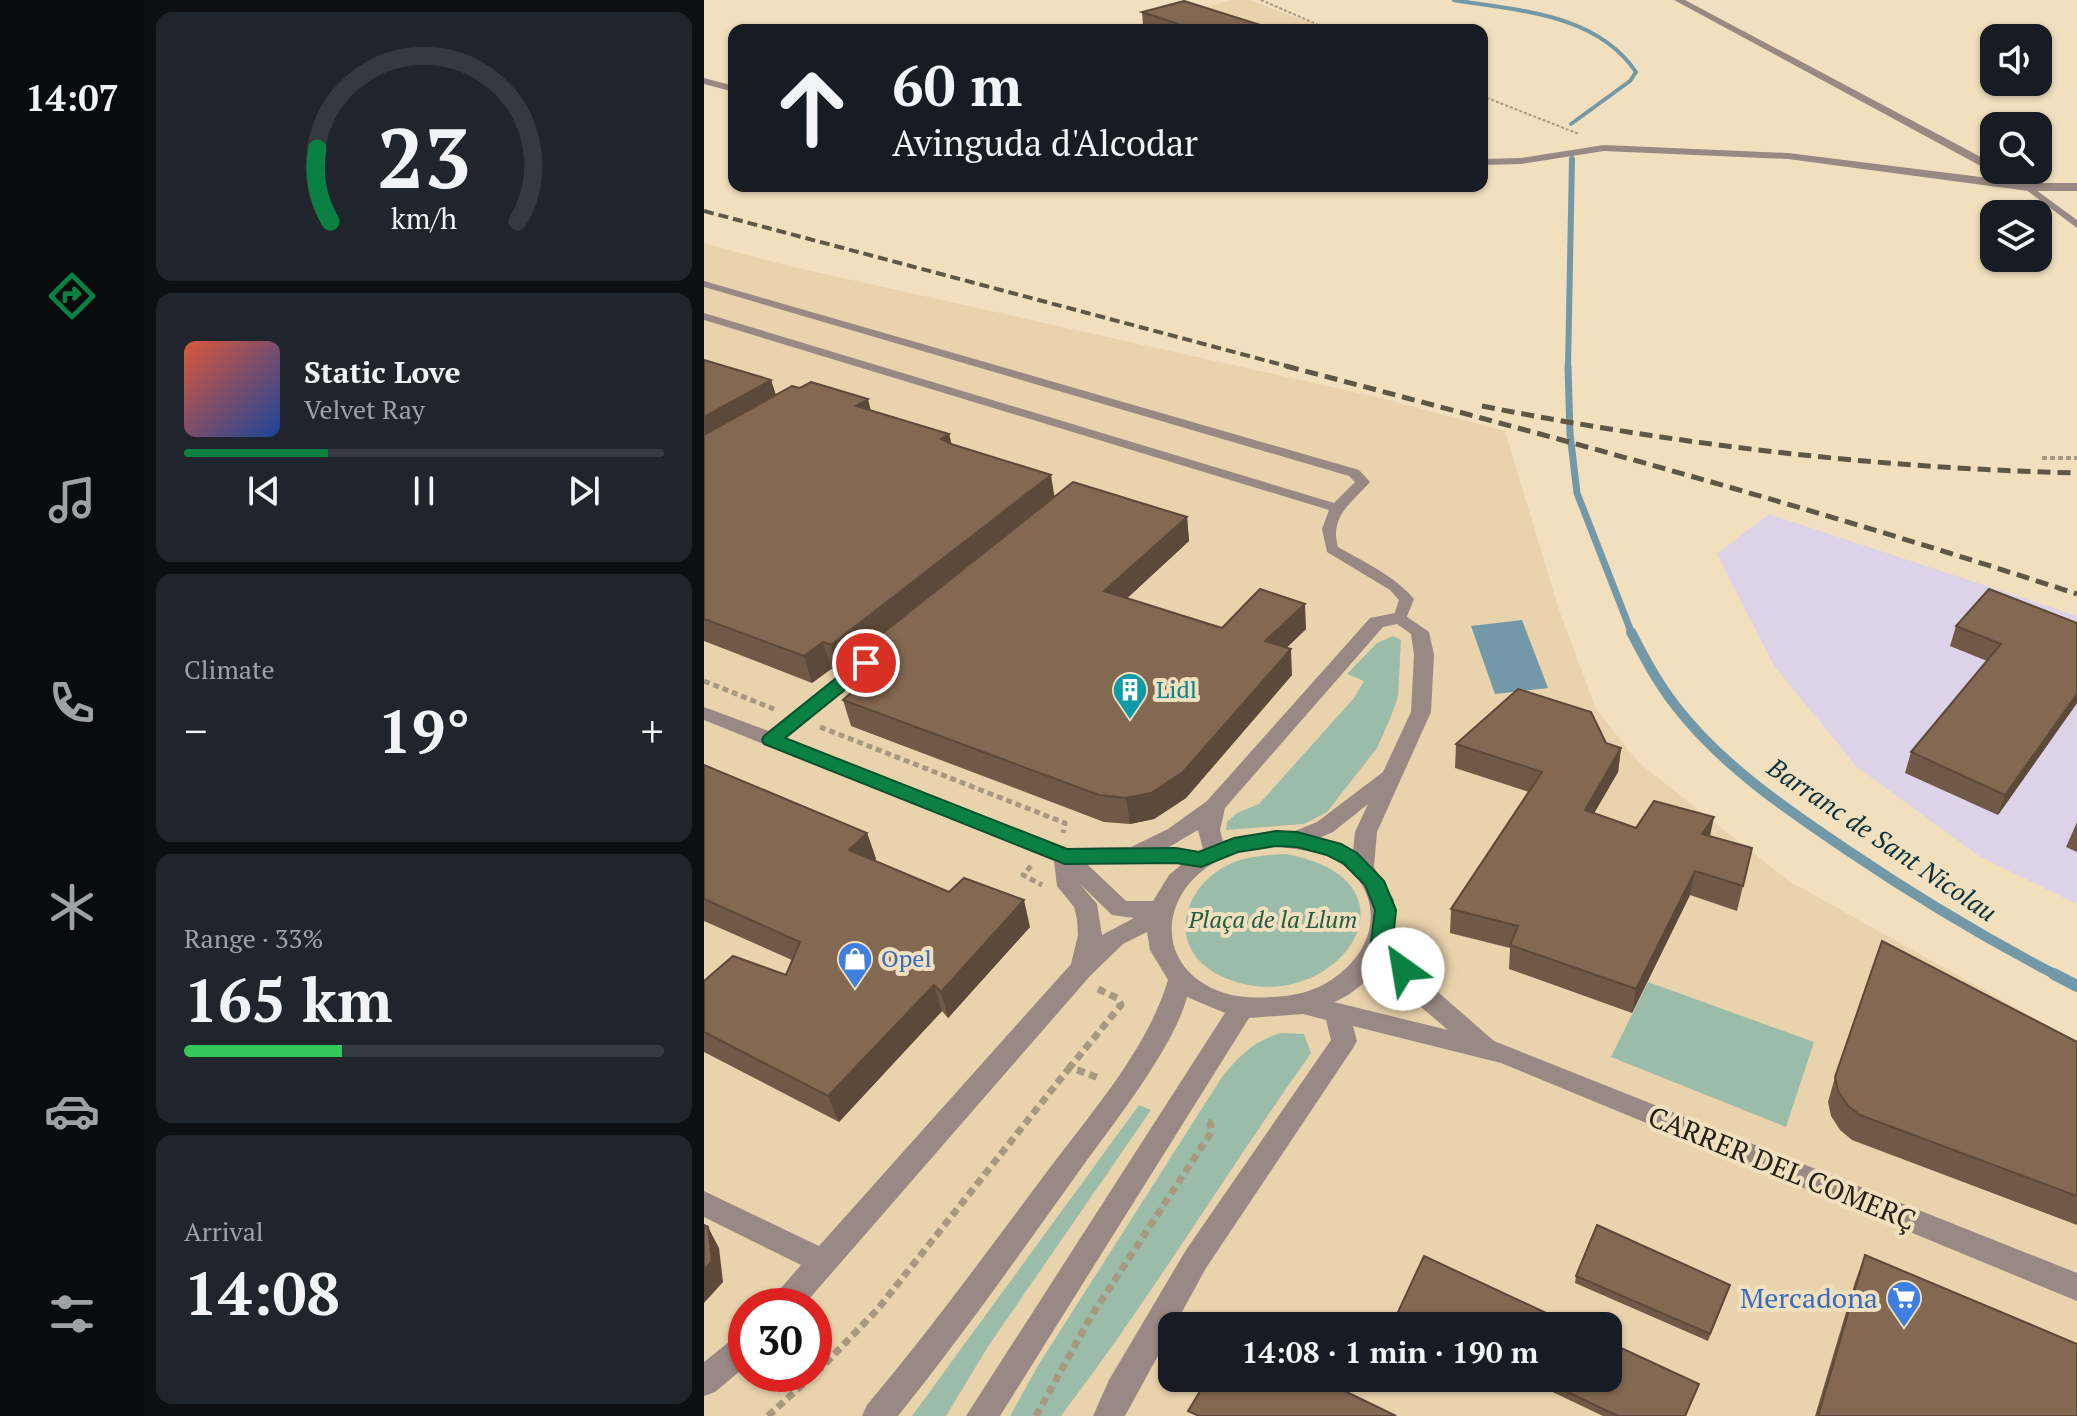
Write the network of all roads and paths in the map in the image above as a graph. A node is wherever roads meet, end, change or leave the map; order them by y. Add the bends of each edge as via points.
1 (1261, 0) edge
2 (1678, 0) edge
3 (1316, 24) edge
4 (704, 81) edge
5 (728, 87) edge
6 (1488, 99) edge
7 (1604, 148) junction
8 (1488, 162) edge
9 (1980, 162) edge
10 (2022, 184) edge
11 (2028, 187) junction
12 (2077, 187) edge
13 (2077, 225) edge
14 (704, 284) edge
15 (704, 316) edge
16 (2042, 458) dead end
17 (2077, 458) edge
18 (1336, 508) junction
19 (1400, 618) junction
20 (893, 642) edge
21 (704, 713) edge
22 (771, 740) junction
23 (1390, 775) junction
24 (1215, 806) junction
25 (1297, 839) junction
26 (1134, 854) junction
27 (1065, 856) junction
28 (1208, 856) junction
29 (1363, 869) junction
30 (1159, 915) junction
31 (1382, 942) junction
32 (1081, 969) junction
33 (1180, 979) junction
34 (1303, 1004) junction
35 (1242, 1008) junction
36 (1337, 1014) junction
37 (1487, 1048) junction
38 (1070, 1067) dead end
39 (704, 1203) edge
40 (825, 1263) junction
41 (2077, 1287) edge
42 (801, 1288) edge
43 (728, 1362) edge
44 (704, 1381) edge
45 (768, 1416) edge
46 (878, 1416) edge
47 (982, 1416) edge
48 (1109, 1416) edge

1 - 3 path
2 - 9 street
4 - 5 street
6 - 7 path via 1554,122
7 - 8 street
7 - 11 street via 1788,156
10 - 11 street
11 - 12 street
11 - 13 lane
14 - 18 lane via 1354,473 1363,482
15 - 18 lane
16 - 17 path
18 - 19 lane via 1328,530 1332,549 1407,599
19 - 23 street via 1420,632 1424,686 1421,712
19 - 24 street via 1377,622
20 - 22 street
21 - 22 street
22 - 27 street
23 - 25 street via 1325,827
23 - 29 street via 1366,832
24 - 26 street via 1176,835
24 - 28 street
25 - 28 street via 1255,840
25 - 29 street via 1334,849
26 - 27 street
26 - 28 street
27 - 30 street via 1120,909
27 - 32 street via 1068,886 1085,904 1089,919
28 - 30 street via 1175,882
29 - 31 street via 1385,910
30 - 32 street via 1118,933
30 - 33 street via 1161,951
31 - 34 street via 1344,986
31 - 37 street, CARRER DEL COMERÇ via 1430,1000
32 - 40 street
33 - 35 street via 1207,998
33 - 46 street via 1170,1015 1107,1112
34 - 35 street
34 - 36 street, CARRER DEL COMERÇ
35 - 47 street
36 - 37 street, CARRER DEL COMERÇ
36 - 48 street via 1344,1041 1196,1259
37 - 41 street, CARRER DEL COMERÇ
38 - 45 path via 877,1310
39 - 40 street
40 - 42 street
43 - 44 street

